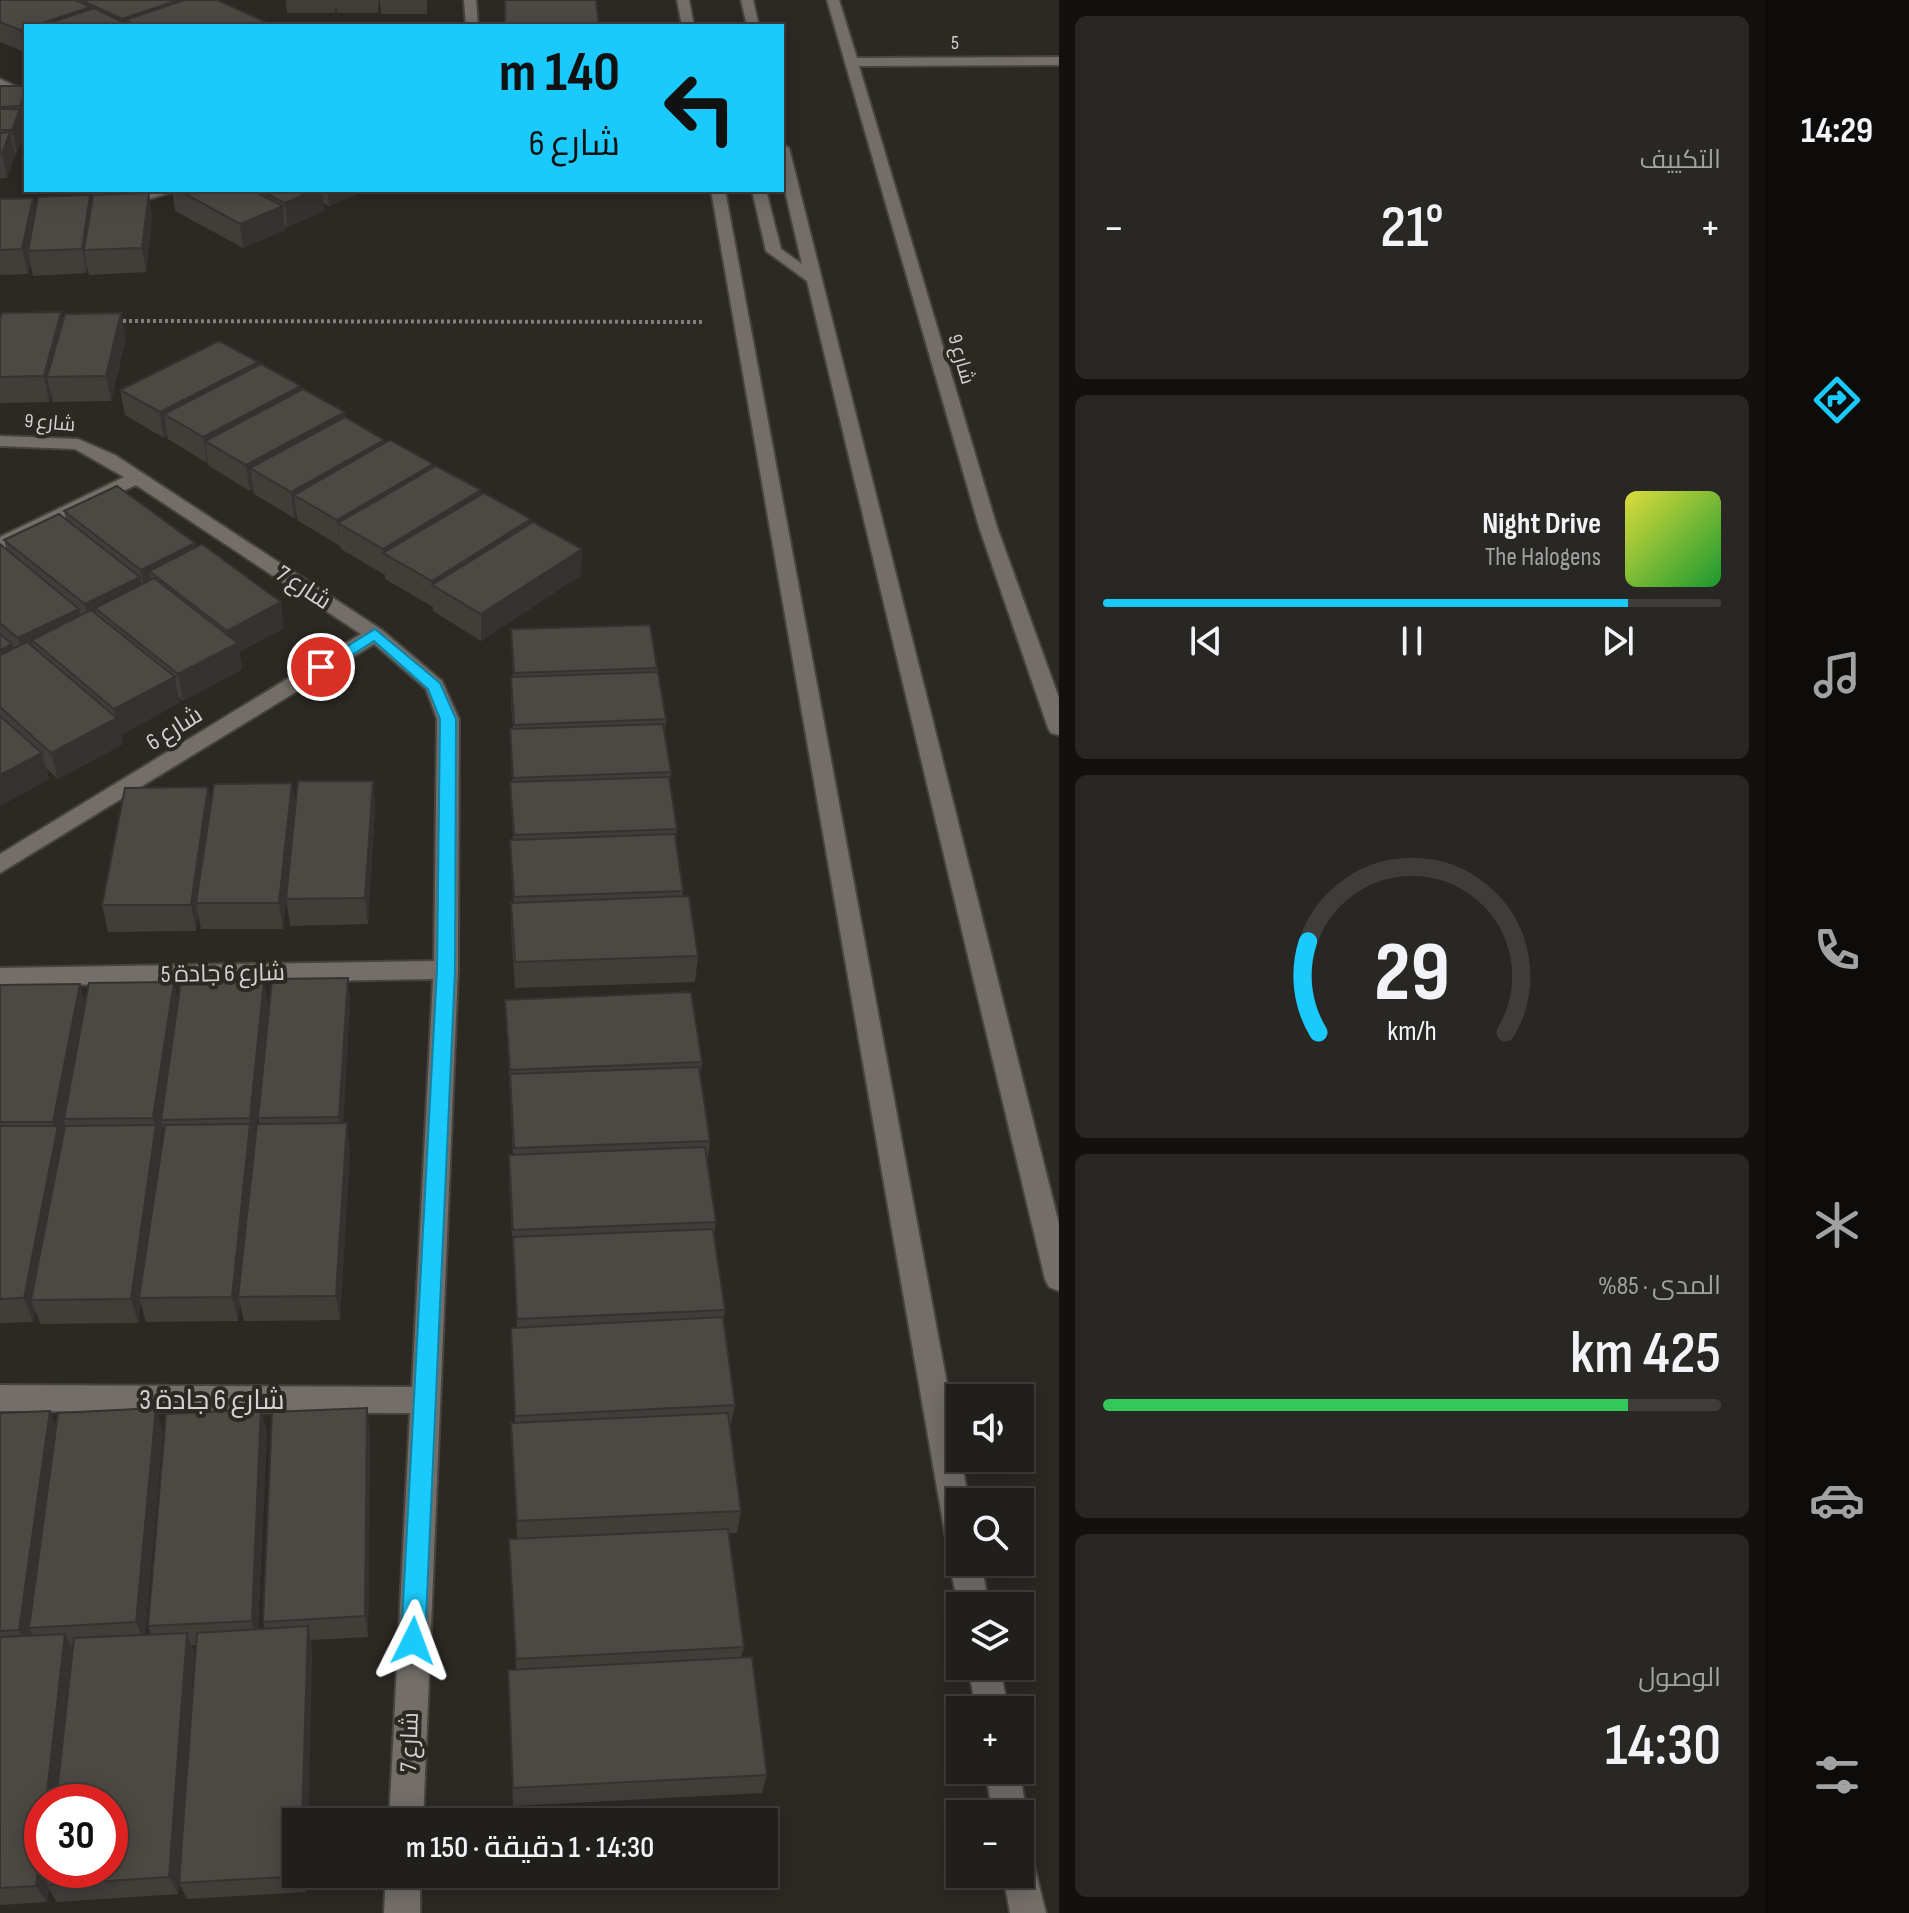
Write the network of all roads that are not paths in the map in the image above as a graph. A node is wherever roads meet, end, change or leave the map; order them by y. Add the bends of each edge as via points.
1 (470, 0) edge
2 (683, 0) edge
3 (747, 0) edge
4 (833, 0) edge
5 (472, 24) edge
6 (688, 24) edge
7 (753, 24) edge
8 (1059, 61) edge
9 (851, 62) junction
10 (0, 83) edge
11 (24, 95) edge
12 (784, 156) edge
13 (163, 192) edge
14 (718, 192) edge
15 (759, 192) edge
16 (104, 206) edge
17 (814, 279) junction
18 (0, 441) edge
19 (136, 478) junction
20 (0, 544) edge
21 (375, 634) junction
22 (1059, 728) edge
23 (0, 865) edge
24 (446, 970) junction
25 (0, 977) edge
26 (1059, 1279) edge
27 (0, 1398) edge
28 (423, 1400) junction
29 (952, 1488) edge
30 (407, 1808) edge
31 (403, 1888) edge
32 (1023, 1888) edge
33 (402, 1913) edge
34 (1028, 1913) edge

1 - 5 street
2 - 6 street
3 - 7 street
4 - 9 street, شارع 9
8 - 9 street, 5
9 - 22 street, شارع 9 via 988,527
10 - 11 street
12 - 17 street
13 - 16 street
14 - 29 street
15 - 17 street via 774,251
17 - 26 street
18 - 19 street, شارع 9 via 78,444
19 - 20 street
19 - 21 street, شارع 7
21 - 23 street, شارع 6
21 - 24 street, شارع 7 via 435,686 448,719
24 - 25 street, شارع 6 جادة 5
24 - 28 street, شارع 7
27 - 28 street, شارع 6 جادة 3
28 - 30 street, شارع 7
31 - 33 street
32 - 34 street

